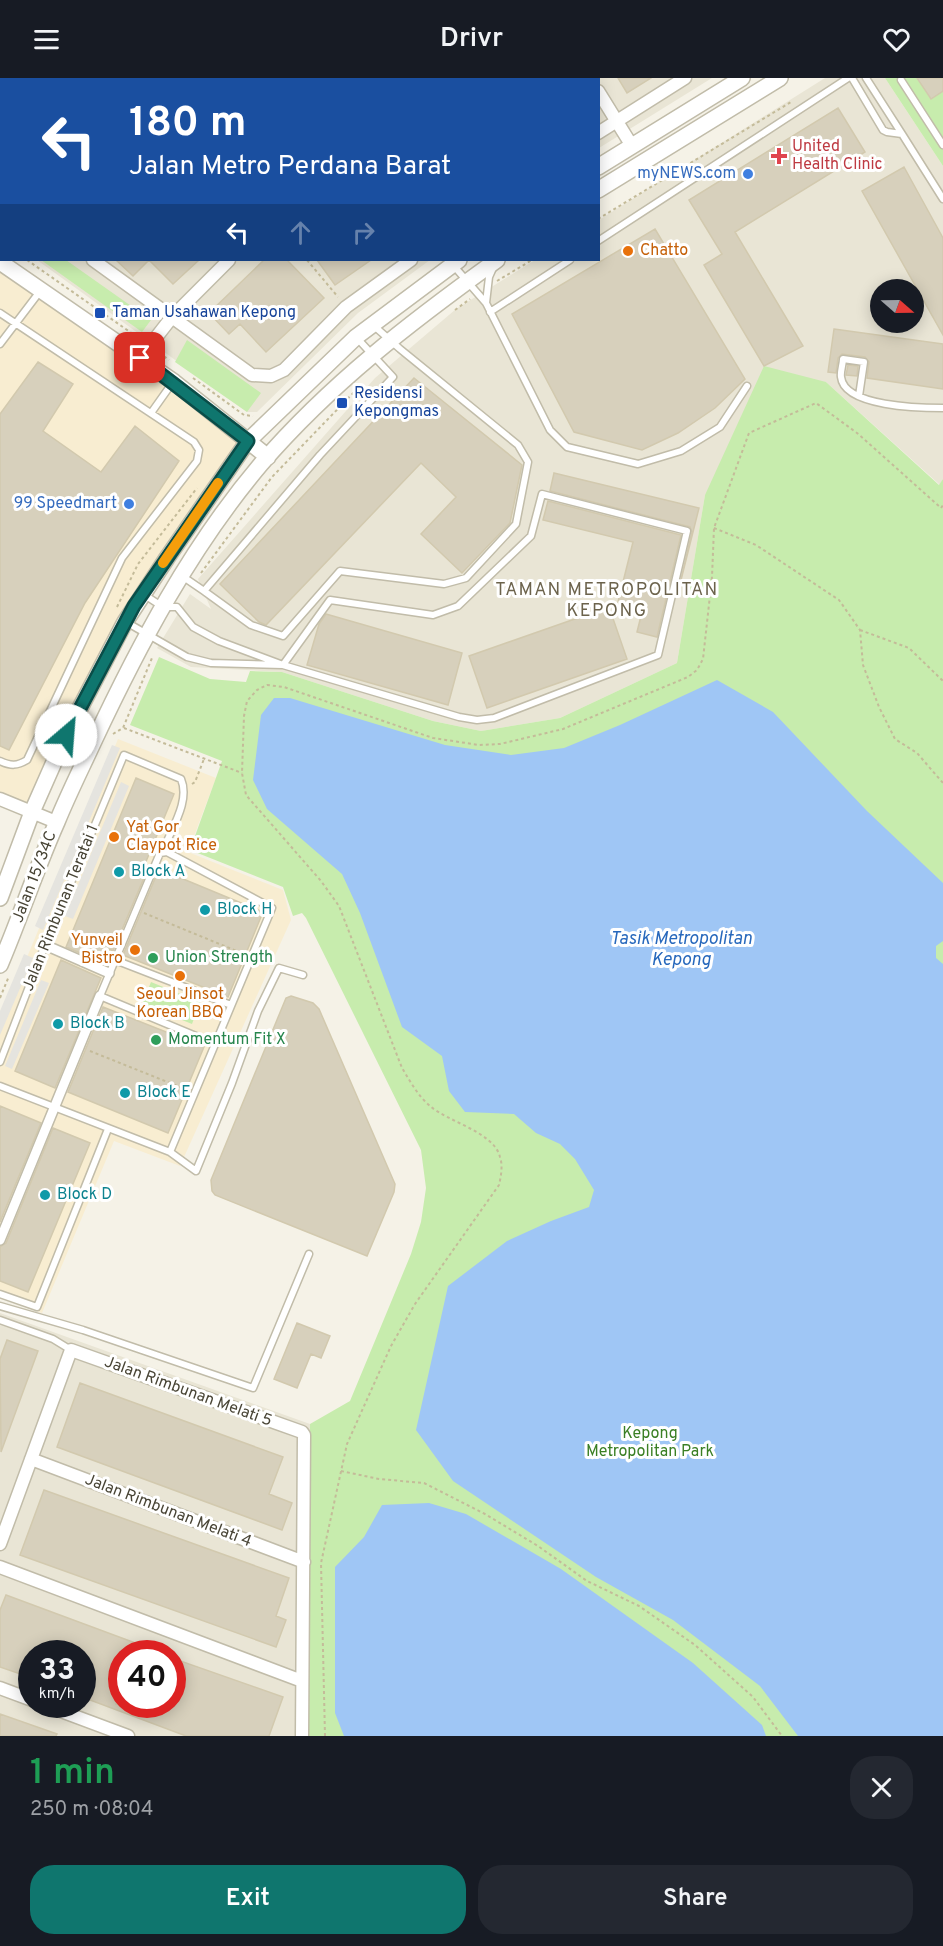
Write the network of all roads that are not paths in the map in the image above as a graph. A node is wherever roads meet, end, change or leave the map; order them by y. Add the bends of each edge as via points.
1 (685, 78) edge
2 (742, 78) edge
3 (780, 78) edge
4 (850, 78) edge
5 (866, 78) edge
6 (901, 80) dead end
7 (600, 95) edge
8 (617, 122) junction
9 (600, 132) edge
10 (902, 134) junction
11 (943, 145) edge
12 (632, 146) junction
13 (600, 166) edge
14 (600, 189) edge
15 (943, 199) edge
16 (600, 240) edge
17 (94, 261) edge
18 (229, 261) edge
19 (410, 261) edge
20 (496, 261) edge
21 (500, 261) edge
22 (568, 261) edge
23 (0, 262) edge
24 (456, 262) edge
25 (466, 282) junction
26 (41, 290) junction
27 (486, 303) junction
28 (490, 312) junction
29 (0, 313) edge
30 (172, 317) junction
31 (14, 323) junction
32 (372, 323) junction
33 (356, 336) junction
34 (389, 340) junction
35 (0, 344) edge
36 (372, 354) junction
37 (140, 358) junction
38 (174, 382) junction
39 (747, 386) dead end
40 (859, 396) junction
41 (943, 408) edge
42 (151, 413) junction
43 (248, 441) junction
44 (268, 457) junction
45 (182, 575) junction
46 (204, 591) junction
47 (143, 594) junction
48 (163, 607) junction
49 (125, 622) junction
50 (147, 634) junction
51 (283, 665) junction
52 (0, 761) edge
53 (0, 799) edge
54 (32, 812) junction
55 (57, 822) junction
56 (167, 852) junction
57 (0, 898) edge
58 (45, 945) junction
59 (115, 960) junction
60 (0, 965) edge
61 (109, 973) junction
62 (303, 975) dead end
63 (100, 996) junction
64 (231, 1005) junction
65 (215, 1044) junction
66 (0, 1062) edge
67 (0, 1086) edge
68 (54, 1107) junction
69 (108, 1129) junction
70 (170, 1152) junction
71 (0, 1240) edge
72 (309, 1254) dead end
73 (0, 1294) edge
74 (0, 1306) edge
75 (0, 1320) edge
76 (71, 1350) junction
77 (31, 1459) junction
78 (0, 1545) edge
79 (304, 1562) junction
80 (0, 1567) edge
81 (302, 1681) junction
82 (0, 1688) edge
83 (18, 1695) edge
84 (80, 1718) edge
85 (128, 1736) edge
86 (302, 1736) edge

1 - 8 street
2 - 12 street
3 - 14 street
4 - 10 lane via 883,130
4 - 16 lane
5 - 10 lane
6 - 11 lane
7 - 8 street
8 - 9 street
8 - 12 street
10 - 15 lane
12 - 13 street
17 - 30 street
18 - 30 street
19 - 30 street via 346,307 284,370 271,376 252,375
20 - 25 street, Jalan 15/34C
21 - 27 lane via 493,268
22 - 28 lane
23 - 26 street
24 - 25 lane
24 - 32 street, Jalan 15/34C
25 - 27 lane
25 - 34 street, Jalan 15/34C
26 - 31 lane
26 - 37 street
27 - 28 lane
28 - 39 lane via 550,430 567,447 638,464 681,451 720,427
29 - 31 lane
30 - 37 street
31 - 35 lane
31 - 42 lane
32 - 33 street, Jalan 15/34C
32 - 34 lane
33 - 36 lane
33 - 43 street, Jalan 15/34C
34 - 36 street, Jalan 15/34C
34 - 46 lane via 518,445 528,462 516,524 466,578 444,584 340,571 282,636 251,625
36 - 44 street, Jalan 15/34C via 312,409
36 - 46 lane via 393,377 320,455
37 - 38 street
38 - 42 lane
38 - 43 street
40 - 40 lane via 844,386 840,377 843,359 864,362
40 - 41 lane via 876,403
42 - 52 lane via 194,442 199,450 196,461 122,558 27,760 10,765
43 - 44 street
43 - 47 street, Jalan 15/34C
44 - 45 street, Jalan 15/34C
45 - 46 lane
45 - 48 street, Jalan 15/34C
47 - 48 lane
47 - 49 street, Jalan 15/34C
48 - 50 street, Jalan 15/34C
48 - 51 lane via 177,607 194,627 219,641
49 - 50 lane
49 - 54 street, Jalan 15/34C via 66,735
50 - 51 lane via 187,657 211,663
50 - 55 street, Jalan 15/34C
51 - 51 lane via 330,600 433,615 458,606 531,536 542,494 687,531 658,655 494,718 459,717
53 - 54 street
54 - 55 street
54 - 57 street, Jalan 15/34C
55 - 60 street, Jalan 15/34C
56 - 58 lane, Jalan Rimbunan Teratai 1 via 165,846 185,788 181,779 124,755
56 - 59 lane via 160,853
56 - 64 lane via 272,908
58 - 61 street
58 - 66 lane, Jalan Rimbunan Teratai 1
59 - 61 lane
59 - 64 lane
61 - 63 lane
62 - 70 lane via 279,968 258,1011 196,1171
63 - 65 lane
63 - 68 street
64 - 65 lane
65 - 70 lane
67 - 68 lane
68 - 69 lane
68 - 71 street
69 - 70 lane
69 - 73 lane via 37,1307
72 - 74 lane via 253,1388
75 - 76 lane via 53,1339
76 - 77 street
76 - 79 street, Jalan Rimbunan Melati 5 via 302,1432
77 - 78 street
77 - 79 street, Jalan Rimbunan Melati 4
79 - 81 street
80 - 81 street
81 - 86 street
82 - 83 street
84 - 85 street

